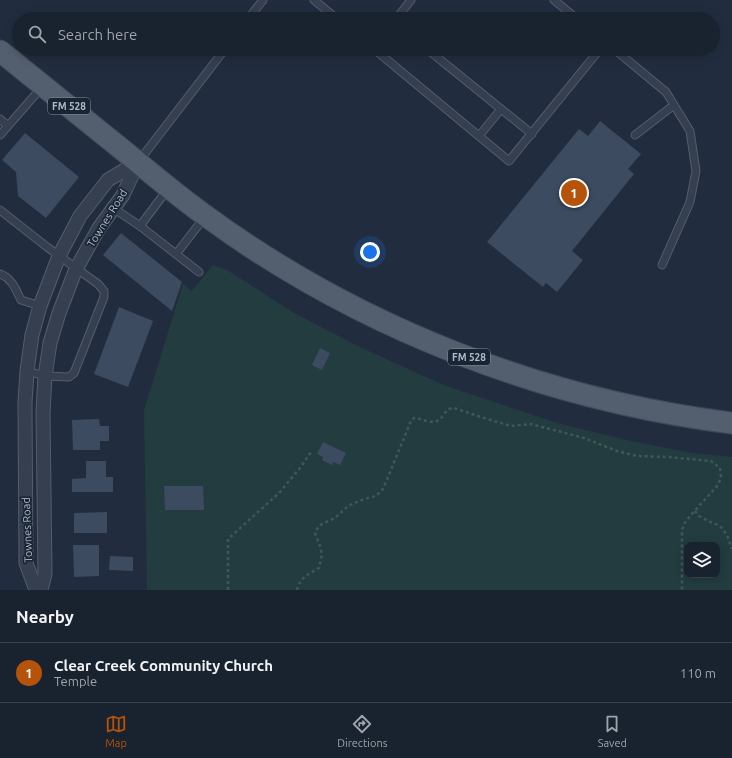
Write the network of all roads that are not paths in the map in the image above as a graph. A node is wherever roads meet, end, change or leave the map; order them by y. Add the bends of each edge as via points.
1 (263, 0) edge
2 (314, 0) edge
3 (411, 0) edge
4 (554, 0) edge
5 (254, 12) edge
6 (329, 12) edge
7 (402, 12) edge
8 (569, 12) edge
9 (0, 51) edge
10 (220, 56) edge
11 (382, 56) edge
12 (436, 56) edge
13 (594, 56) edge
14 (622, 56) edge
15 (43, 86) junction
16 (674, 105) junction
17 (501, 109) junction
18 (0, 119) edge
19 (8, 126) junction
20 (532, 134) junction
21 (0, 135) edge
22 (635, 135) dead end
23 (479, 136) junction
24 (138, 162) junction
25 (169, 187) junction
26 (113, 208) junction
27 (0, 210) edge
28 (205, 216) junction
29 (140, 226) junction
30 (176, 254) junction
31 (59, 256) junction
32 (662, 265) dead end
33 (76, 269) junction
34 (199, 272) dead end
35 (0, 274) edge
36 (40, 306) junction
37 (27, 371) junction
38 (45, 376) junction
39 (732, 423) edge
40 (36, 590) edge
41 (41, 590) edge

1 - 5 lane
2 - 6 lane
3 - 7 lane
4 - 8 lane
9 - 15 main road, FM 528
10 - 24 lane
11 - 23 lane
12 - 17 lane
13 - 20 lane
14 - 16 lane via 666,92
15 - 19 lane
15 - 24 main road, FM 528
16 - 22 lane
16 - 32 lane via 690,131 696,171 690,202
17 - 20 lane
17 - 23 lane
18 - 19 lane
19 - 21 lane
20 - 23 lane via 509,161
24 - 25 main road, FM 528
24 - 26 street, Townes Road via 123,195
24 - 31 street, Townes Road via 108,180 80,216
25 - 28 main road, FM 528
25 - 29 lane
26 - 29 lane
26 - 33 street, Townes Road
27 - 31 lane
28 - 30 lane
28 - 39 main road, FM 528 via 259,252 340,300 437,345 484,363 592,397 654,411
29 - 30 lane
30 - 34 lane
31 - 33 lane
31 - 36 street, Townes Road
33 - 38 street, Townes Road via 50,343
33 - 38 lane via 98,284 104,291 104,297 74,373 69,377
35 - 36 lane via 11,281 21,300
36 - 37 street, Townes Road via 32,335
37 - 38 lane
37 - 40 street, Townes Road via 26,563
38 - 41 street, Townes Road via 45,574

